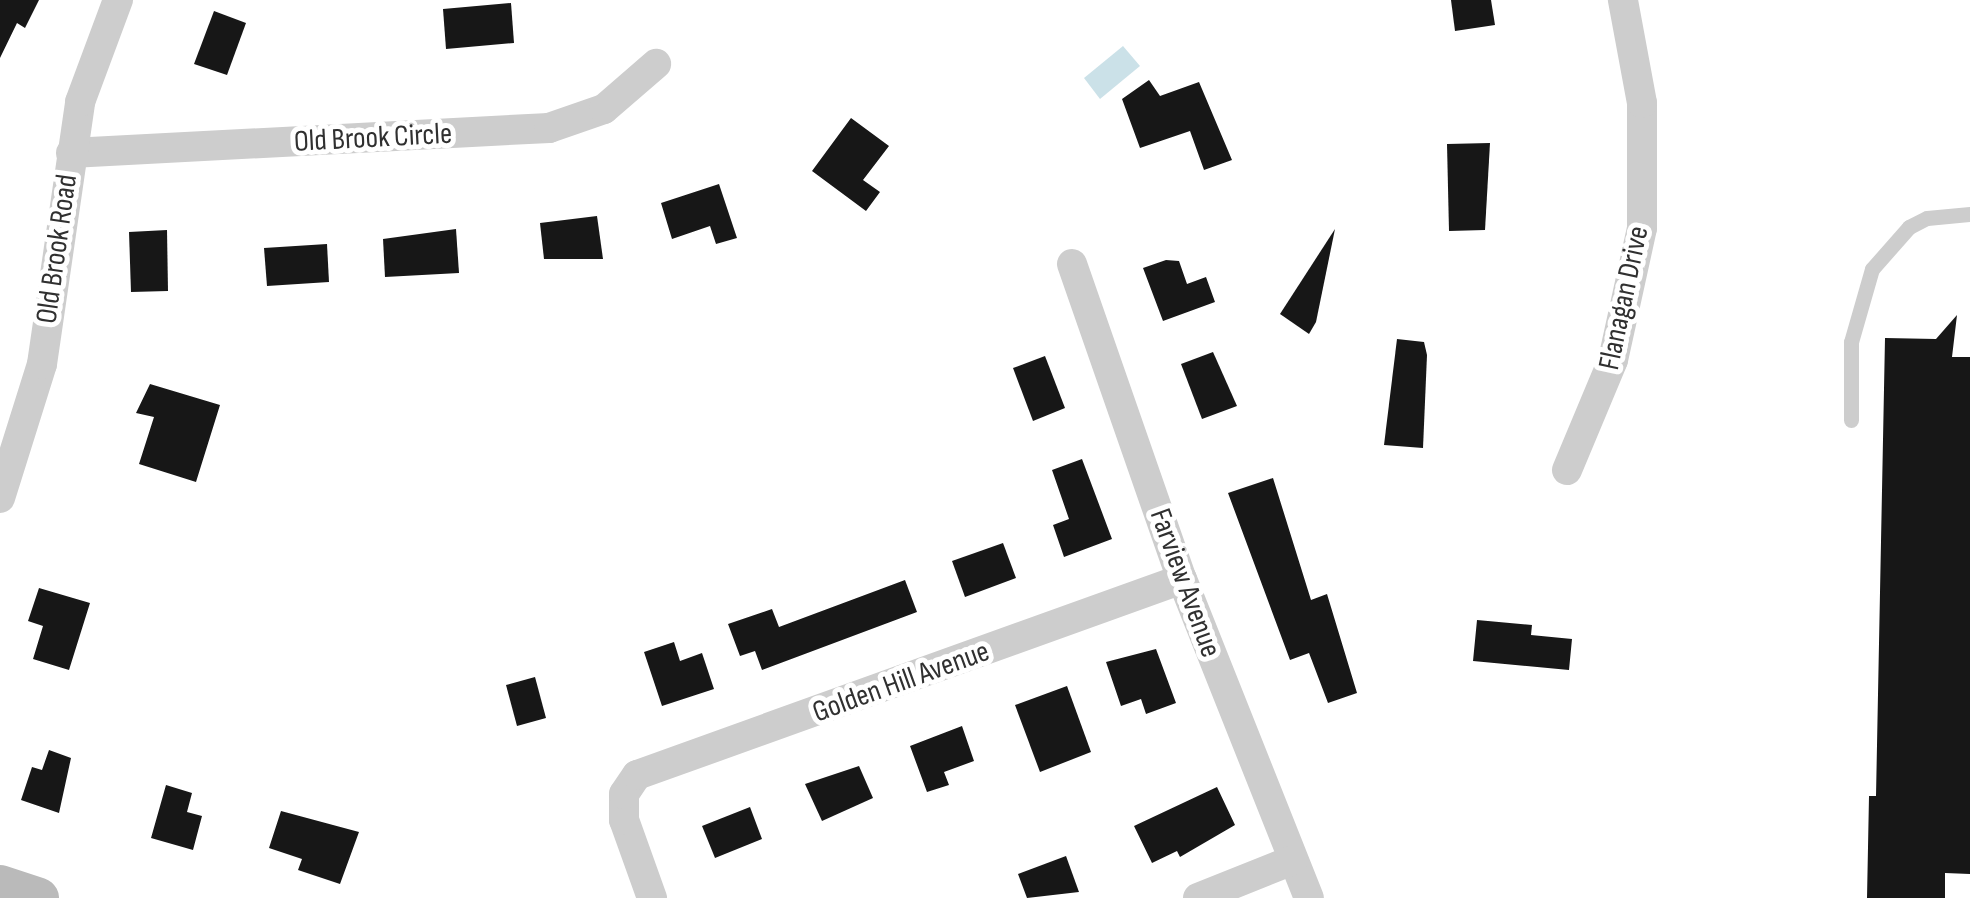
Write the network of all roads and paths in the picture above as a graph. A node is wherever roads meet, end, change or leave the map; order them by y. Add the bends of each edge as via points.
1 (118, 0) edge
2 (1623, 0) edge
3 (656, 64) dead end
4 (71, 154) junction
5 (1970, 214) edge
6 (1072, 264) dead end
7 (1851, 420) dead end
8 (1567, 470) dead end
9 (0, 498) edge
10 (1182, 579) junction
11 (1293, 860) junction
12 (0, 886) edge
13 (38, 898) edge
14 (652, 898) edge
15 (1198, 898) edge
16 (1309, 898) edge

1 - 4 street, Old Brook Road via 91,62
2 - 8 street, Flanagan Drive via 1642,103 1642,228 1613,360
3 - 4 street, Old Brook Circle via 604,110 549,128
4 - 9 street, Old Brook Road via 42,364
5 - 7 lane via 1927,218 1909,227 1872,269 1851,342
6 - 10 street, Farview Avenue
10 - 11 street, Farview Avenue
10 - 14 street, Golden Hill Avenue via 644,772 625,790 624,820
11 - 15 street
11 - 16 street, Farview Avenue
12 - 13 street

